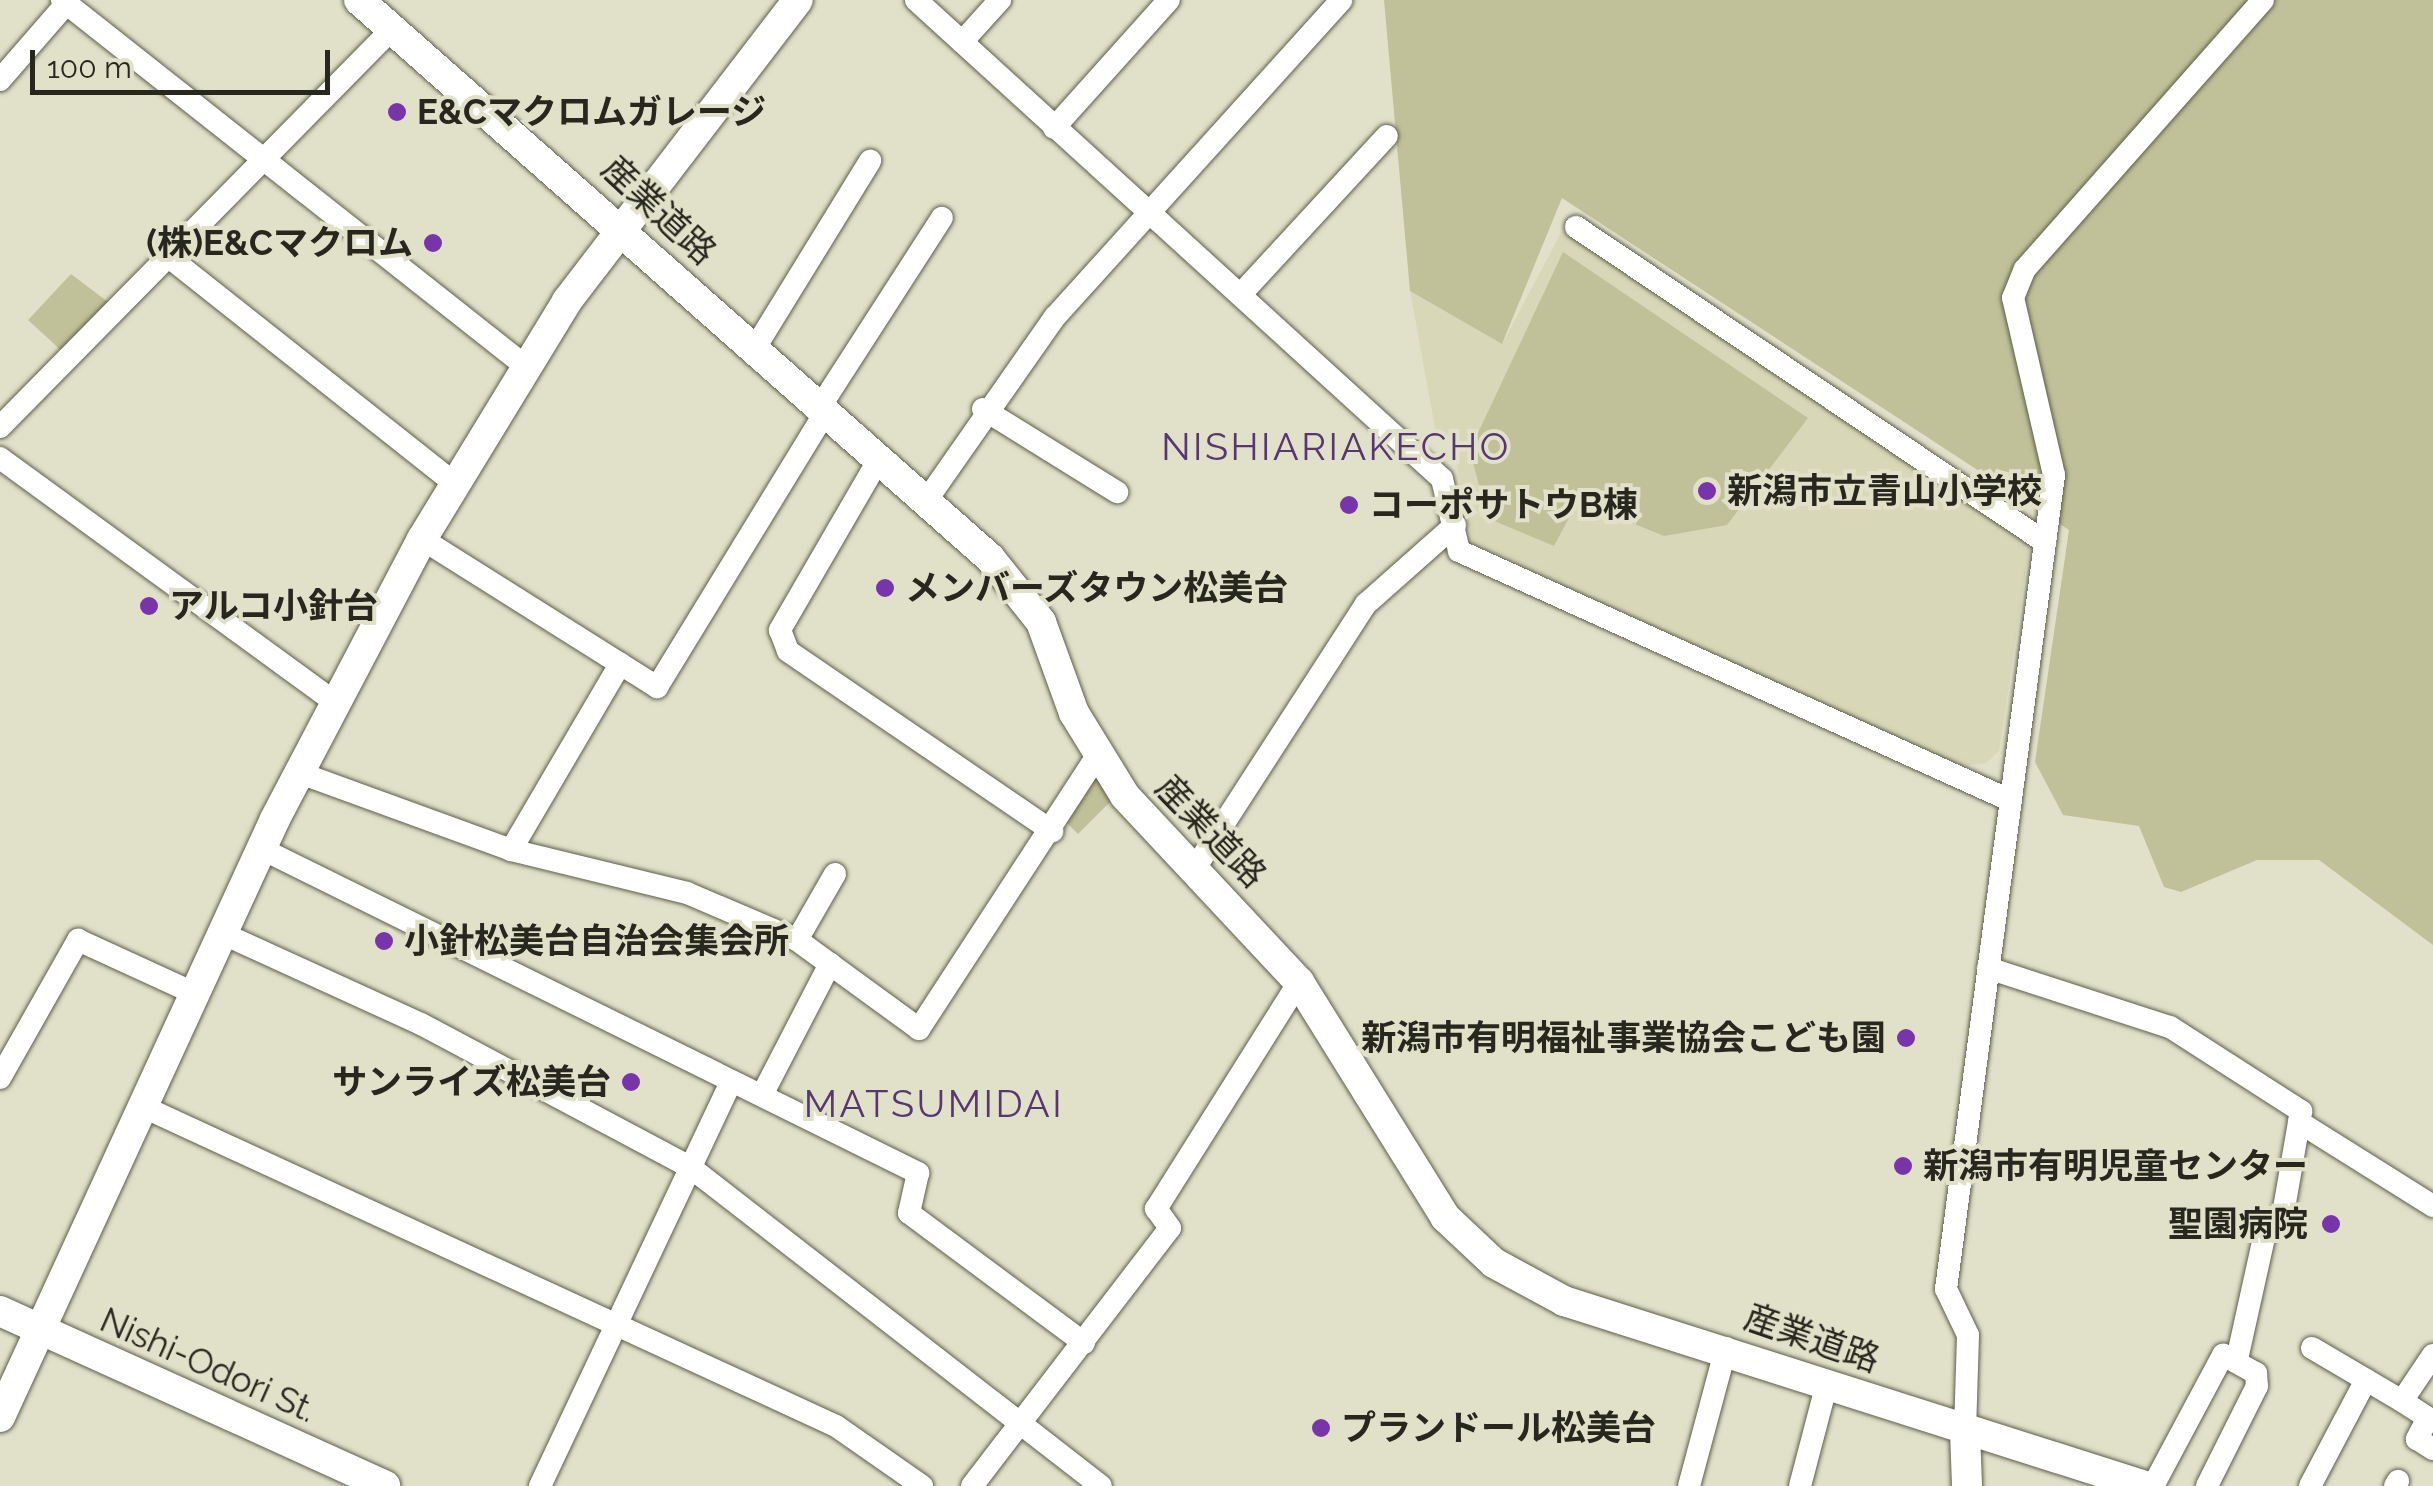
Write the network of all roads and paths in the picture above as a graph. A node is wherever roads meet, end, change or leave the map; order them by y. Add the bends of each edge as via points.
1 (360, 0) edge
2 (798, 0) edge
3 (916, 0) edge
4 (1000, 0) edge
5 (1169, 0) edge
6 (1341, 0) edge
7 (2263, 0) edge
8 (64, 2) edge
9 (394, 27) junction
10 (962, 42) junction
11 (0, 80) edge
12 (1054, 128) junction
13 (1386, 136) dead end
14 (258, 161) junction
15 (870, 162) dead end
16 (1152, 208) junction
17 (942, 218) dead end
18 (623, 226) junction
19 (1576, 227) dead end
20 (165, 254) junction
21 (1242, 294) junction
22 (755, 348) junction
23 (524, 366) junction
24 (823, 409) junction
25 (982, 410) junction
26 (0, 427) edge
27 (0, 458) edge
28 (879, 459) junction
29 (454, 482) junction
30 (1117, 492) dead end
31 (926, 500) junction
32 (1454, 525) junction
33 (422, 539) junction
34 (2045, 542) junction
35 (620, 664) junction
36 (337, 704) junction
37 (1099, 754) junction
38 (300, 773) junction
39 (2005, 798) junction
40 (1052, 831) junction
41 (262, 849) junction
42 (510, 850) junction
43 (1197, 865) junction
44 (835, 874) dead end
45 (228, 936) junction
46 (796, 940) junction
47 (830, 964) junction
48 (1988, 968) junction
49 (1299, 982) junction
50 (198, 995) junction
51 (0, 1078) edge
52 (732, 1082) junction
53 (762, 1095) junction
54 (148, 1109) junction
55 (2299, 1122) junction
56 (690, 1167) junction
57 (2433, 1206) edge
58 (0, 1311) edge
59 (617, 1326) junction
60 (41, 1330) junction
61 (1084, 1344) junction
62 (1726, 1348) junction
63 (2312, 1348) dead end
64 (2432, 1358) edge
65 (2237, 1359) junction
66 (2366, 1380) junction
67 (1827, 1383) junction
68 (2402, 1401) junction
69 (0, 1416) edge
70 (1021, 1422) junction
71 (1965, 1431) junction
72 (2433, 1449) edge
73 (385, 1486) edge
74 (540, 1486) edge
75 (922, 1486) edge
76 (972, 1486) edge
77 (1101, 1486) edge
78 (1689, 1486) edge
79 (1800, 1486) edge
80 (1967, 1486) edge
81 (2143, 1486) edge
82 (2154, 1486) edge
83 (2207, 1486) edge
84 (2310, 1486) edge

1 - 9 street, 産業道路
2 - 18 street
3 - 10 street
4 - 10 street
5 - 12 street
6 - 16 street
7 - 34 street via 2024,269 2013,298 2054,475
8 - 11 street
8 - 14 street
9 - 14 street
9 - 18 street, 産業道路
10 - 12 street
12 - 16 street
13 - 21 street
14 - 20 street
14 - 23 street
15 - 22 street
16 - 21 street
16 - 25 street
17 - 24 street
18 - 22 street, 産業道路
18 - 23 street
19 - 34 street
20 - 26 street
20 - 29 street
21 - 32 street via 1442,479
22 - 24 street, 産業道路
23 - 29 street
24 - 28 street, 産業道路
24 - 35 street via 657,687
25 - 30 street
25 - 31 street
27 - 36 street
28 - 31 street, 産業道路
28 - 40 street via 780,630 788,652
29 - 33 street
31 - 37 street, 産業道路 via 990,558 1041,622
32 - 39 street via 1459,550
32 - 43 street via 1366,604
33 - 35 street
33 - 36 street
34 - 39 street
35 - 42 street
36 - 38 street
37 - 40 street
37 - 43 street, 産業道路 via 1125,796
38 - 41 street
38 - 42 street
39 - 48 street
40 - 47 street via 919,1029
41 - 45 street
41 - 52 street
42 - 46 street via 686,893
43 - 49 street, 産業道路
44 - 46 street
45 - 50 street
45 - 56 street via 421,1024
46 - 47 street
47 - 53 street
48 - 55 street via 2170,1027 2301,1111
48 - 71 street via 1946,1290 1968,1335
49 - 61 street via 1156,1209 1170,1228
49 - 62 street, 産業道路 via 1445,1217 1494,1263 1564,1301
50 - 51 street via 78,940
50 - 54 street
52 - 53 street
52 - 56 street
53 - 61 street via 918,1173 908,1213
54 - 59 street
54 - 60 street
55 - 57 street
55 - 65 street via 2283,1214 2264,1233
56 - 59 street
56 - 70 street
58 - 60 street, Nishi-Odori St.
59 - 74 street
59 - 75 street via 836,1426
60 - 69 street
60 - 73 street, Nishi-Odori St.
61 - 70 street
62 - 67 street, 産業道路
62 - 78 street
63 - 66 street
64 - 68 street
65 - 82 street via 2223,1354
65 - 83 street via 2256,1373 2256,1386
66 - 68 street
66 - 84 street
67 - 71 street, 産業道路
67 - 79 street
68 - 72 street via 2428,1418 2417,1439
70 - 76 street
70 - 77 street
71 - 80 street
71 - 81 street, 産業道路

